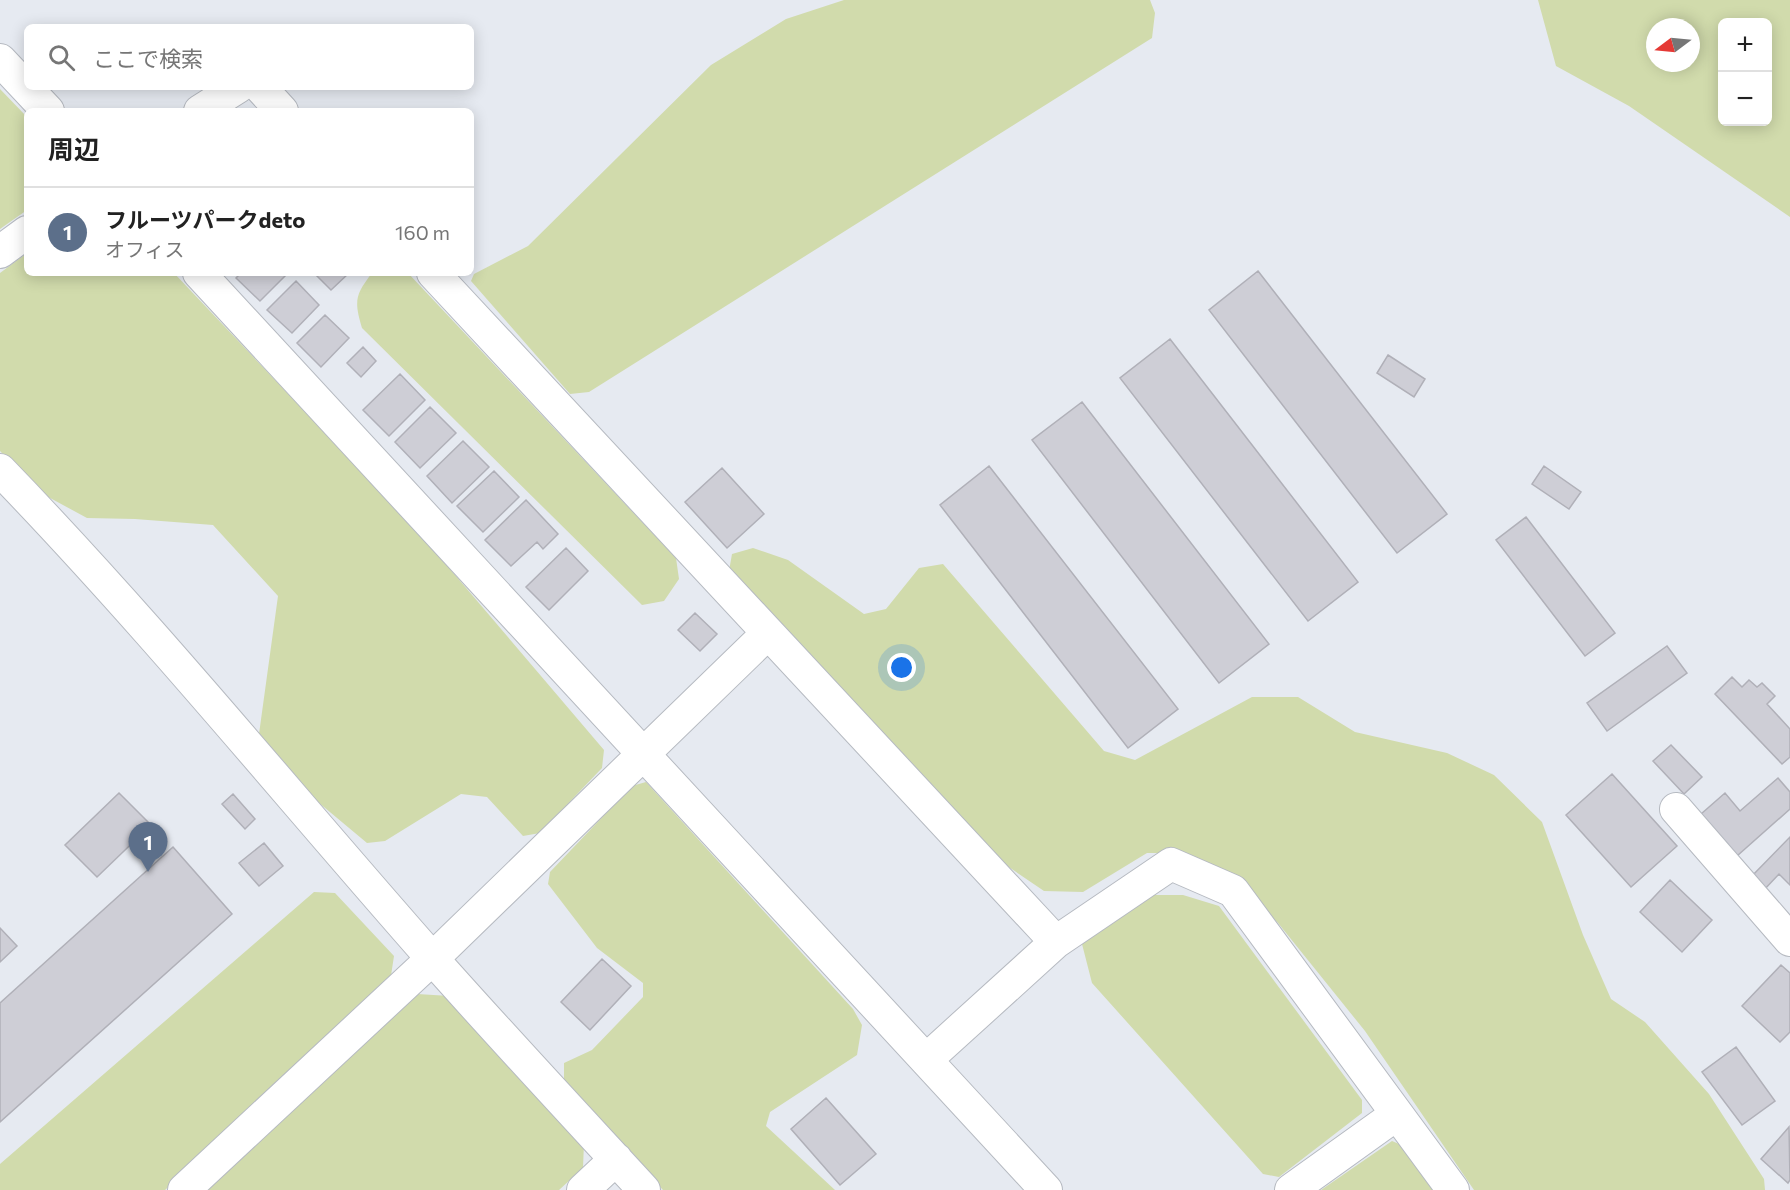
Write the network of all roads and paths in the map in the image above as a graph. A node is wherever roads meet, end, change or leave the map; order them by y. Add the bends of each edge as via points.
1 (0, 60) edge
2 (24, 86) edge
3 (28, 90) edge
4 (233, 90) edge
5 (263, 90) edge
6 (45, 108) edge
7 (205, 108) edge
8 (279, 108) edge
9 (24, 234) edge
10 (0, 252) edge
11 (202, 276) edge
12 (436, 276) edge
13 (0, 470) edge
14 (768, 633) junction
15 (643, 756) junction
16 (1676, 809) dead end
17 (1790, 940) edge
18 (1056, 942) junction
19 (432, 959) junction
20 (926, 1060) junction
21 (1397, 1114) junction
22 (616, 1159) junction
23 (184, 1190) edge
24 (583, 1190) edge
25 (644, 1190) edge
26 (1046, 1190) edge
27 (1290, 1190) edge
28 (1453, 1190) edge

1 - 2 street
3 - 6 street
4 - 7 street
5 - 8 street
9 - 10 street
11 - 15 street
12 - 14 street
13 - 19 street via 167,654
14 - 15 street
14 - 18 street
15 - 19 street
15 - 20 street
16 - 17 street
18 - 20 street
18 - 21 street via 1171,864 1233,891
19 - 22 street
19 - 23 street
20 - 26 street
21 - 27 street
21 - 28 street
22 - 24 street
22 - 25 street

